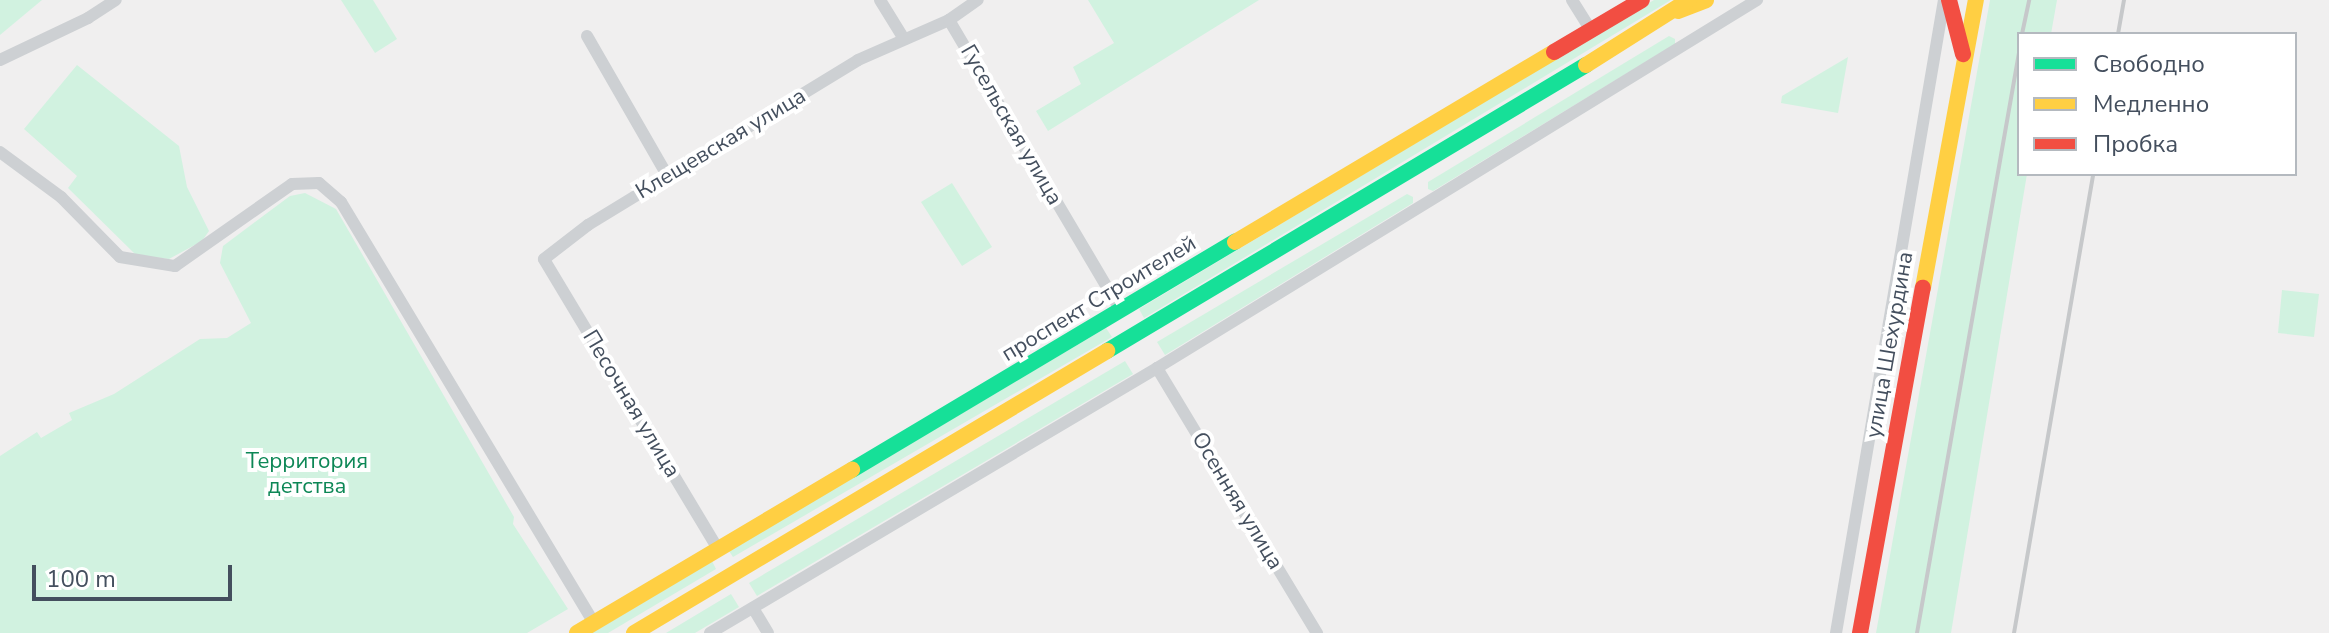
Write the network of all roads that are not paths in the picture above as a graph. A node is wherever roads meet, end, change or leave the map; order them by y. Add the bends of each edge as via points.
1 (116, 0) edge
2 (880, 0) edge
3 (978, 0) edge
4 (1572, 0) edge
5 (1642, 0) edge
6 (1689, 0) edge
7 (1706, 0) edge
8 (1757, 0) edge
9 (1947, 0) edge
10 (1976, 0) edge
11 (1668, 15) junction
12 (949, 20) junction
13 (1591, 31) junction
14 (587, 36) dead end
15 (904, 39) junction
16 (0, 60) edge
17 (1964, 65) junction
18 (0, 152) edge
19 (668, 177) junction
20 (544, 259) joint
21 (1121, 311) junction
22 (1157, 368) junction
23 (718, 549) junction
24 (753, 608) junction
25 (594, 623) junction
26 (577, 633) edge
27 (634, 633) edge
28 (710, 633) edge
29 (768, 633) edge
30 (1317, 633) edge
31 (1836, 633) edge
32 (1860, 633) edge

1 - 16 street
2 - 15 street
3 - 12 street
4 - 13 street
5 - 13 main road, проспект Строителей
6 - 11 main road
7 - 11 main road
8 - 22 street
9 - 17 main road, улица Шехурдина
9 - 31 street
10 - 17 main road, улица Шехурдина
11 - 27 main road
12 - 15 street, Гусельская улица
12 - 21 street, Гусельская улица
13 - 21 main road, проспект Строителей
14 - 19 street
15 - 19 street, Клещевская улица via 858,60
17 - 32 main road, улица Шехурдина
18 - 25 street via 61,197 120,257 175,266 292,184 319,183 341,202
19 - 20 street, Клещевская улица
20 - 23 street, Песочная улица
21 - 23 main road, проспект Строителей
22 - 24 street
22 - 30 street, Осенняя улица
23 - 25 main road, проспект Строителей
24 - 28 street
24 - 29 street
25 - 26 main road, проспект Строителей

